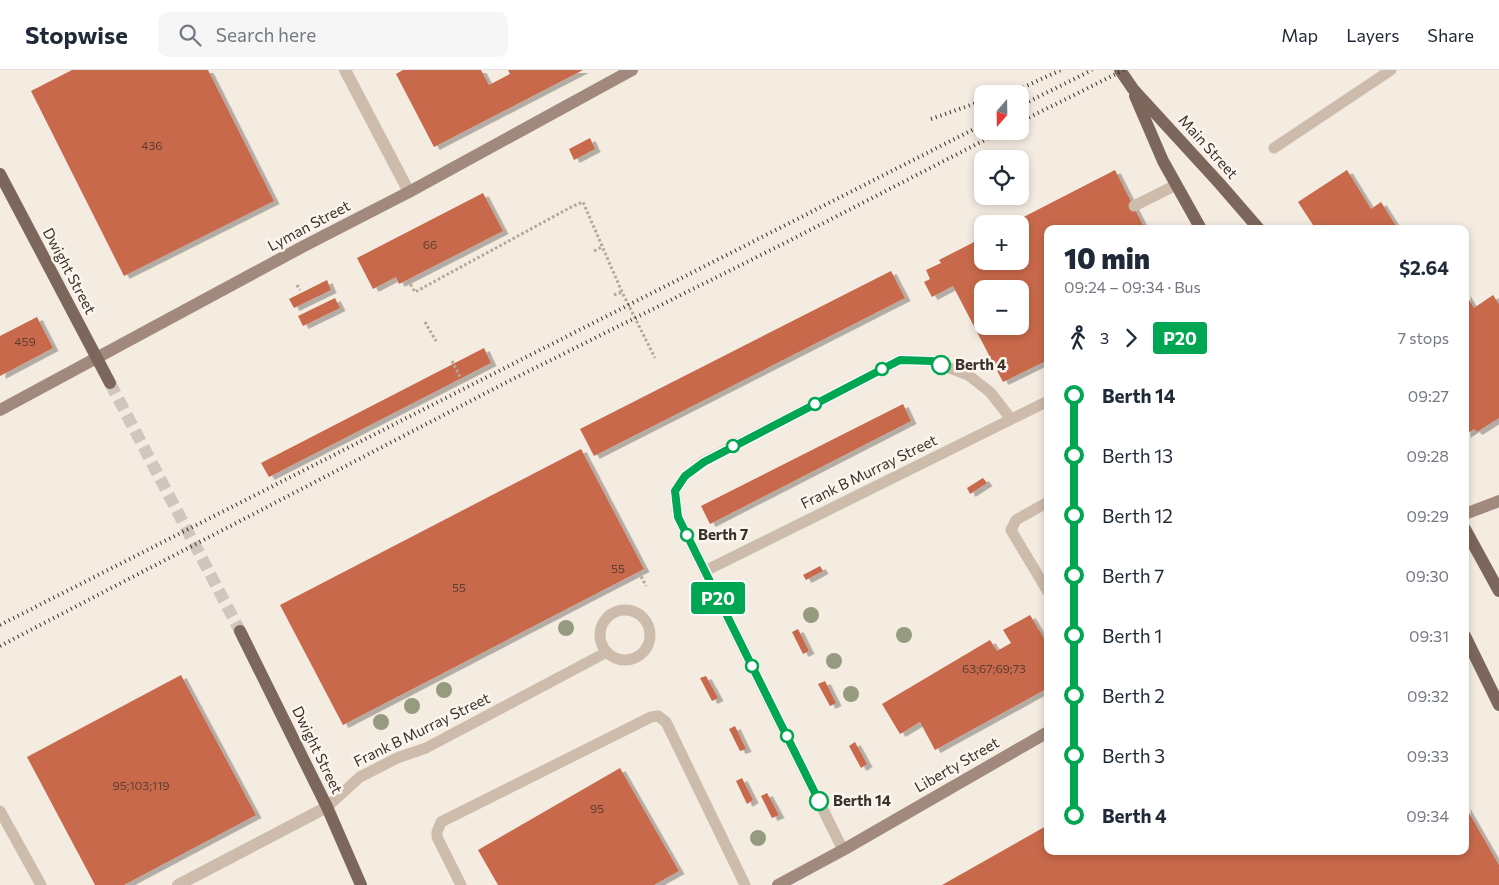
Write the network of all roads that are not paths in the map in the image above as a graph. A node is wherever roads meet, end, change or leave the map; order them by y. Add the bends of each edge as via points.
1 (345, 70) edge
2 (632, 70) edge
3 (1120, 70) edge
4 (1391, 70) edge
5 (1133, 89) junction
6 (1274, 148) dead end
7 (2, 183) edge
8 (1176, 185) junction
9 (409, 192) junction
10 (1134, 206) dead end
11 (1198, 225) edge
12 (1253, 225) edge
13 (96, 359) junction
14 (110, 383) tunnel mouth
15 (1044, 403) edge
16 (0, 410) edge
17 (1011, 419) junction
18 (1499, 501) edge
19 (1044, 504) edge
20 (1469, 512) edge
21 (1469, 536) edge
22 (705, 571) junction
23 (1044, 585) edge
24 (1499, 590) edge
25 (240, 630) tunnel mouth
26 (1469, 644) edge
27 (607, 652) junction
28 (1499, 706) edge
29 (1044, 734) edge
30 (327, 808) junction
31 (0, 810) edge
32 (843, 850) junction
33 (41, 885) edge
34 (178, 885) edge
35 (361, 885) edge
36 (461, 885) edge
37 (745, 885) edge
38 (778, 885) edge

1 - 9 street
2 - 9 main road, Lyman Street
3 - 5 main road, Main Street
4 - 6 lane
5 - 8 main road, Main Street
5 - 12 main road, Main Street
7 - 13 main road, Dwight Street
8 - 10 lane
8 - 11 main road, Main Street
9 - 13 main road, Lyman Street
13 - 14 main road, Dwight Street
13 - 16 main road, Lyman Street
15 - 17 lane, Frank B Murray Street
17 - 22 lane, Frank B Murray Street
17 - 22 lane via 990,392 968,375 932,361 900,360 704,462 685,476 675,491 678,517
18 - 20 main road
19 - 23 lane via 1016,520 1012,530
21 - 24 main road
22 - 32 lane
25 - 30 main road, Dwight Street
26 - 28 main road
27 - 27 lane via 622,660 645,651 650,635 645,619 638,613 622,609 607,616 600,630
27 - 30 lane, Frank B Murray Street via 426,748 396,758 360,777
29 - 32 main road, Liberty Street
30 - 34 street, Frank B Murray Street
30 - 35 main road, Dwight Street
31 - 33 lane
32 - 38 main road, Liberty Street
36 - 37 lane via 438,837 441,822 658,716 666,722

